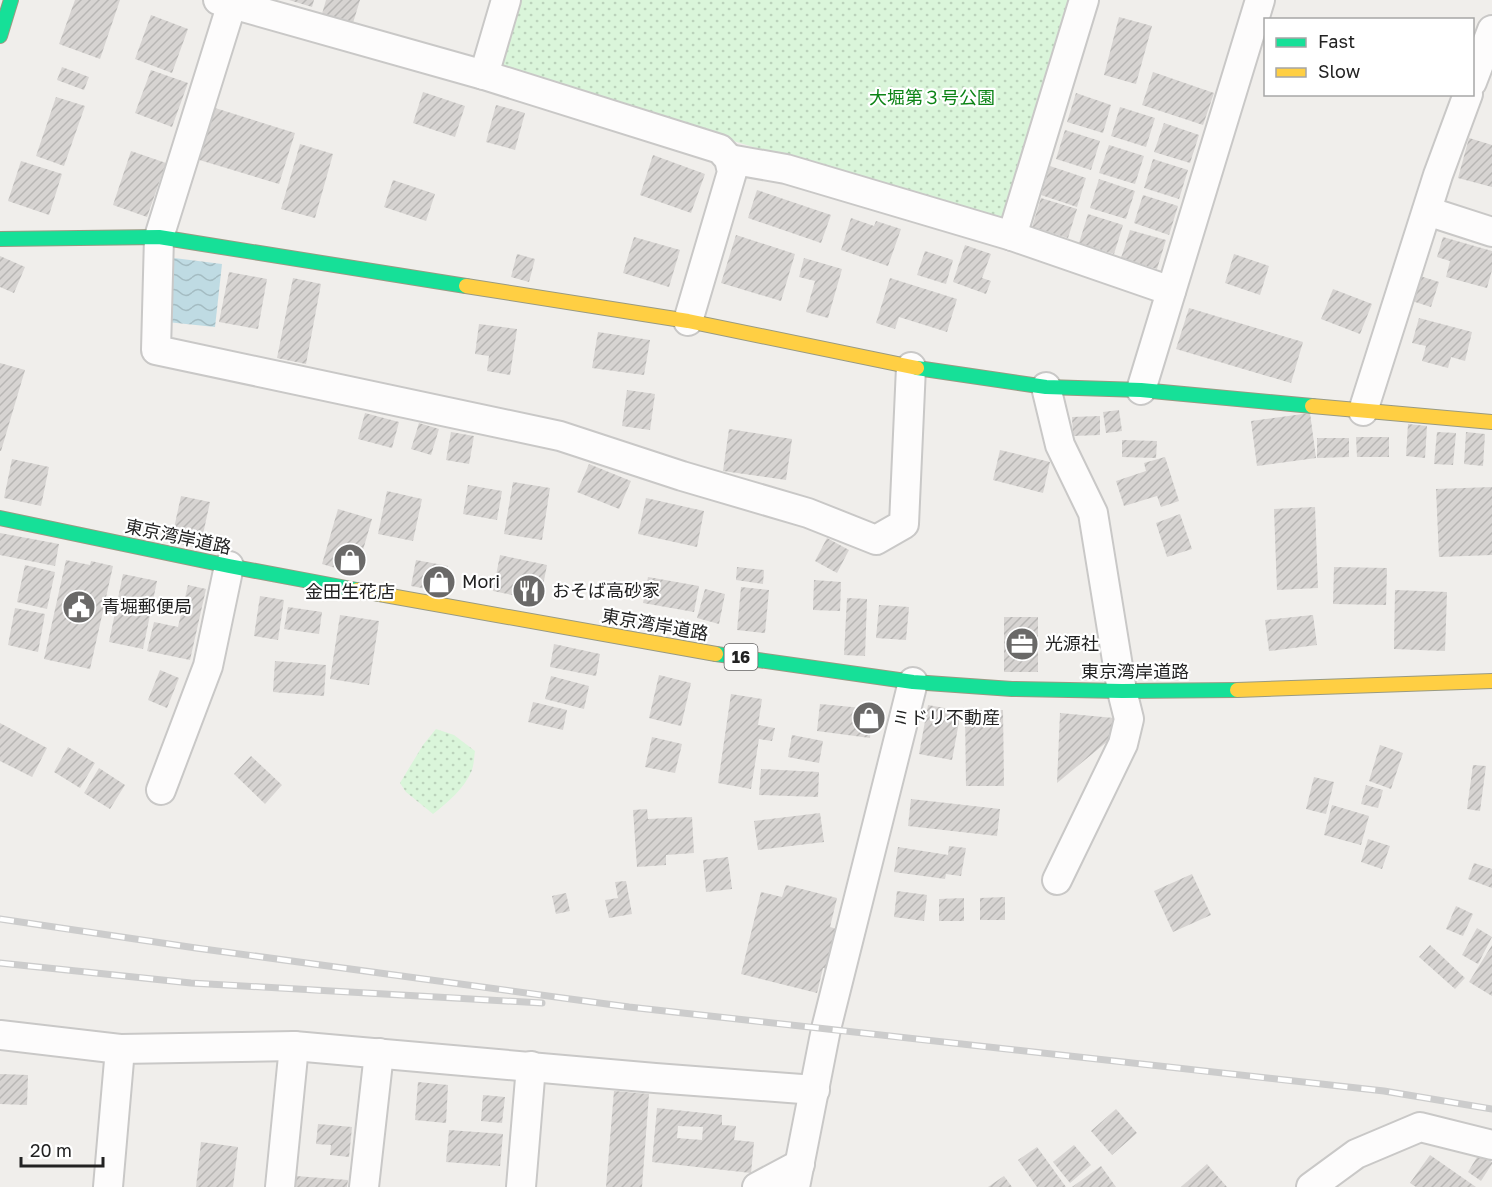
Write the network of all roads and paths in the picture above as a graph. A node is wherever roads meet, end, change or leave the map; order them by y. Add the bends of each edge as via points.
1 (11, 0) edge
2 (506, 0) edge
3 (1084, 0) edge
4 (1260, 0) edge
5 (228, 1) edge
6 (1492, 30) edge
7 (0, 36) edge
8 (484, 75) junction
9 (1474, 79) edge
10 (1467, 96) edge
11 (729, 159) junction
12 (1427, 211) junction
13 (1492, 232) edge
14 (1012, 236) junction
15 (159, 237) junction
16 (0, 239) edge
17 (1171, 291) junction
18 (688, 321) junction
19 (911, 367) junction
20 (1046, 387) junction
21 (1141, 390) junction
22 (1362, 411) junction
23 (1492, 422) edge
24 (0, 518) edge
25 (229, 566) junction
26 (1492, 681) edge
27 (913, 682) junction
28 (1122, 691) junction
29 (161, 790) dead end
30 (1057, 880) dead end
31 (0, 1035) edge
32 (294, 1046) junction
33 (120, 1049) junction
34 (379, 1053) junction
35 (531, 1066) junction
36 (815, 1090) junction
37 (1492, 1145) edge
38 (798, 1175) edge
39 (108, 1187) edge
40 (280, 1187) edge
41 (364, 1187) edge
42 (520, 1187) edge
43 (757, 1187) edge
44 (1311, 1187) edge

1 - 7 main road
2 - 8 street
3 - 14 street
4 - 17 street
5 - 8 street
5 - 15 street
6 - 9 street
8 - 11 street via 720,149
10 - 12 street
11 - 14 street via 786,169
11 - 18 street via 732,172
12 - 13 street
12 - 22 street
14 - 17 street
15 - 16 main road
15 - 18 main road
15 - 19 street via 156,350 560,436 808,513 876,540 904,524
17 - 21 street
18 - 19 main road
19 - 20 main road
20 - 21 main road
20 - 28 street via 1060,445 1093,513
21 - 22 main road
22 - 23 main road
24 - 25 main road, 東京湾岸道路 / 16
25 - 27 main road, 東京湾岸道路 / 16 via 685,649
25 - 29 street via 208,666
26 - 28 main road, 東京湾岸道路 / 16
27 - 28 main road, 東京湾岸道路 / 16
27 - 36 street via 826,1029
28 - 30 street via 1129,719 1123,744
31 - 33 street
32 - 33 street
32 - 34 street
32 - 40 street
33 - 39 street
34 - 35 street
34 - 41 street
35 - 36 street
35 - 42 street
36 - 38 street
37 - 44 street via 1420,1126 1356,1154
38 - 43 street

